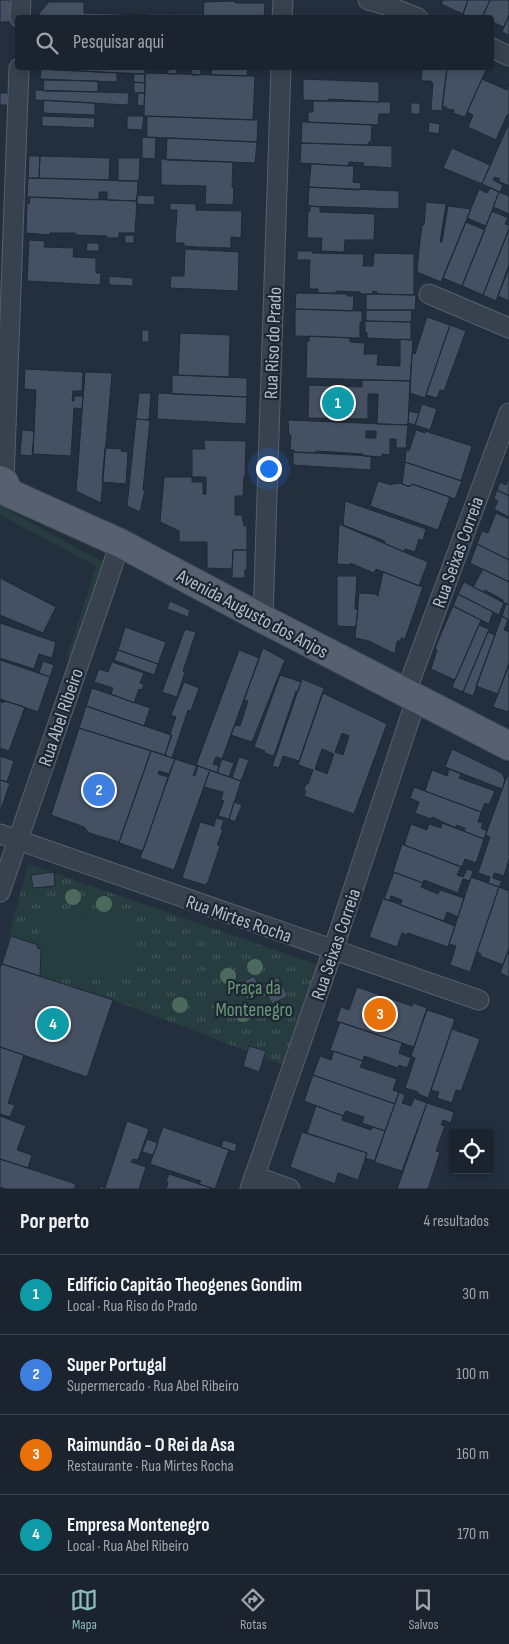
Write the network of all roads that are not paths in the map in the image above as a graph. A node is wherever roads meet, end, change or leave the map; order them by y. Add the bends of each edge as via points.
1 (21, 0) edge
2 (283, 0) edge
3 (368, 0) edge
4 (20, 15) edge
5 (282, 15) edge
6 (410, 15) edge
7 (494, 49) edge
8 (509, 56) edge
9 (19, 70) edge
10 (281, 70) edge
11 (429, 294) dead end
12 (509, 328) edge
13 (509, 413) edge
14 (2, 481) edge
15 (120, 543) junction
16 (263, 619) junction
17 (411, 694) junction
18 (509, 746) edge
19 (9, 837) edge
20 (0, 892) edge
21 (334, 950) junction
22 (479, 1000) dead end
23 (252, 1182) edge
24 (290, 1189) edge

1 - 4 street
2 - 5 street
3 - 6 street
7 - 8 street
9 - 14 street
10 - 16 street, Rua Riso do Prado
11 - 12 street
13 - 17 street, Rua Seixas Correia
14 - 15 main road, Avenida Augusto dos Anjos via 9,493
15 - 16 main road, Avenida Augusto dos Anjos
15 - 19 street, Rua Abel Ribeiro
16 - 17 main road, Avenida Augusto dos Anjos
17 - 18 main road, Avenida Augusto dos Anjos
17 - 21 street, Rua Seixas Correia
19 - 20 street, Rua Abel Ribeiro
19 - 21 street, Rua Mirtes Rocha
21 - 22 street, Rua Mirtes Rocha
21 - 23 street, Rua Seixas Correia
23 - 24 street

